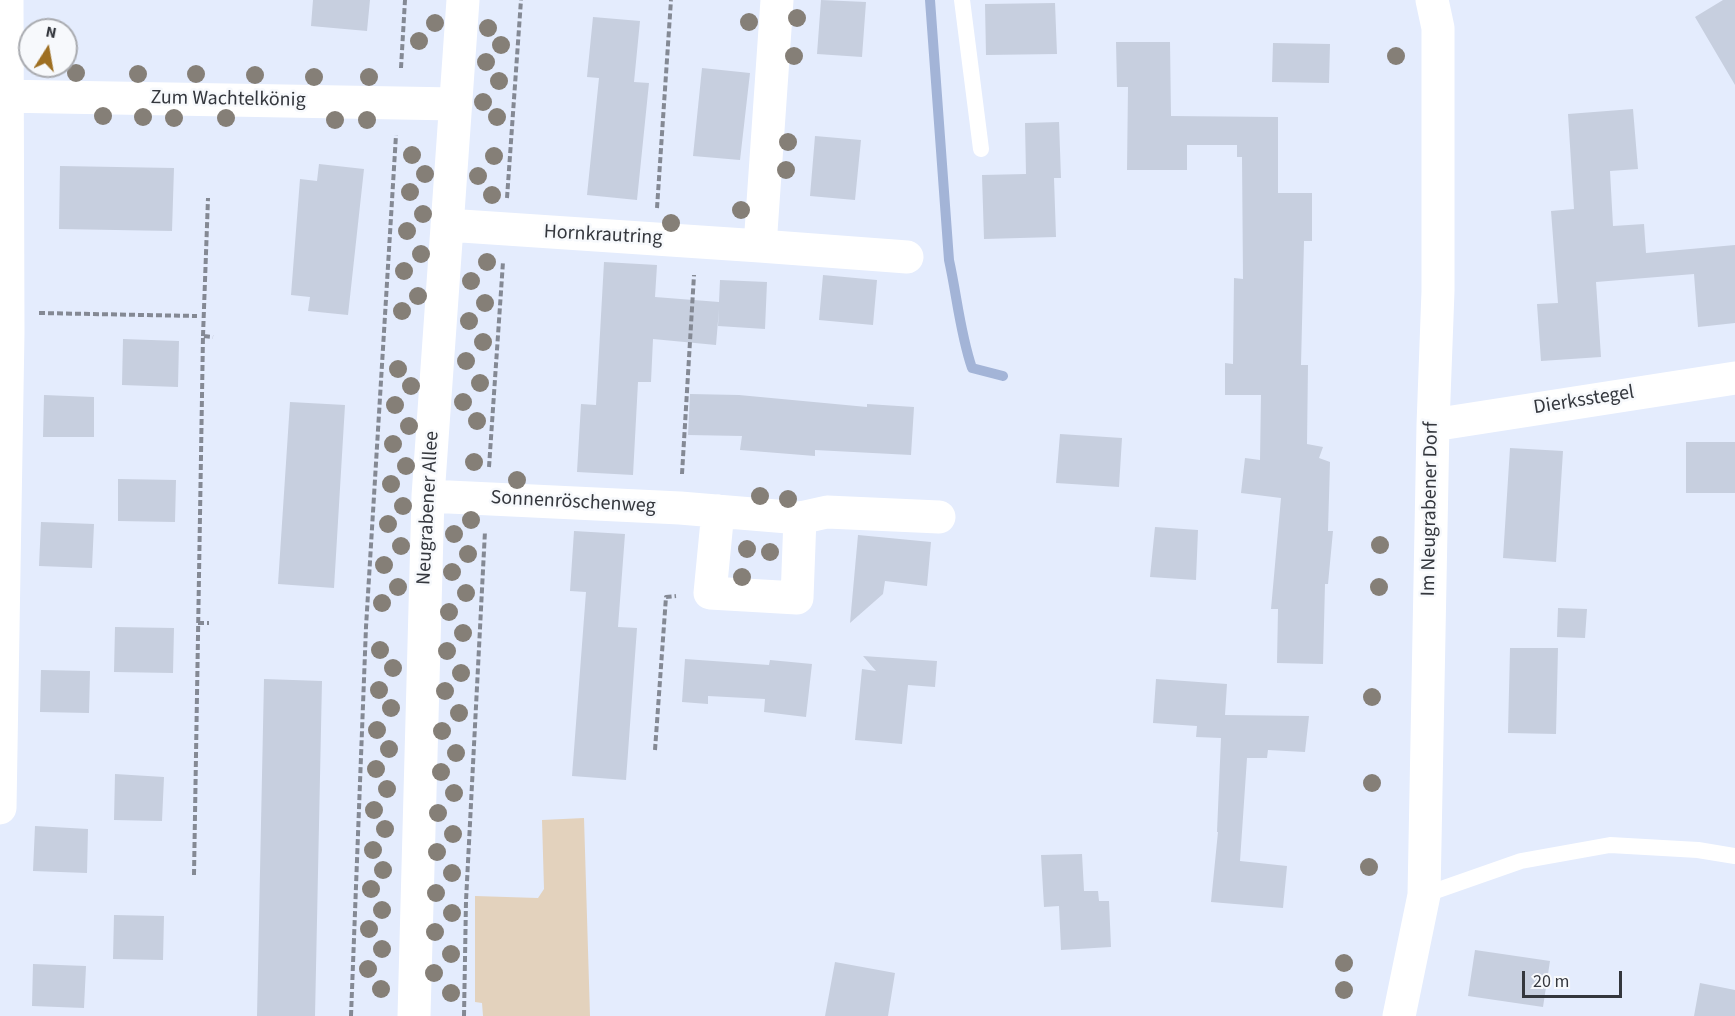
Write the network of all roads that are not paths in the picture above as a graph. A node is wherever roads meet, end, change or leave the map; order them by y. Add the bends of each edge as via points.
1 (7, 0) edge
2 (463, 0) edge
3 (777, 0) edge
4 (962, 0) edge
5 (1432, 0) edge
6 (4, 96) edge
7 (456, 104) junction
8 (981, 149) dead end
9 (447, 225) junction
10 (760, 246) junction
11 (907, 257) dead end
12 (6, 325) edge
13 (1735, 378) edge
14 (1433, 425) junction
15 (428, 496) junction
16 (718, 511) junction
17 (939, 517) dead end
18 (800, 518) junction
19 (2, 672) edge
20 (0, 808) edge
21 (1735, 856) edge
22 (1424, 895) junction
23 (414, 1016) edge
24 (1399, 1016) edge

1 - 6 street
2 - 7 street, Neugrabener Allee
3 - 10 street
4 - 8 lane
5 - 14 street, Im Neugrabener Dorf via 1438,28 1438,285
6 - 7 street, Zum Wachtelkönig
6 - 12 street
7 - 9 street, Neugrabener Allee
9 - 10 street, Hornkrautring
9 - 15 street, Neugrabener Allee
10 - 11 street, Hornkrautring
12 - 19 street
13 - 14 street, Dierksstegel
14 - 22 street, Im Neugrabener Dorf
15 - 16 street, Sonnenröschenweg
15 - 23 street, Neugrabener Allee
16 - 18 street, Sonnenröschenweg
16 - 18 street via 710,593 797,598
17 - 18 street, Sonnenröschenweg via 827,512
19 - 20 street
21 - 22 lane via 1610,845 1521,861
22 - 24 street, Im Neugrabener Dorf

